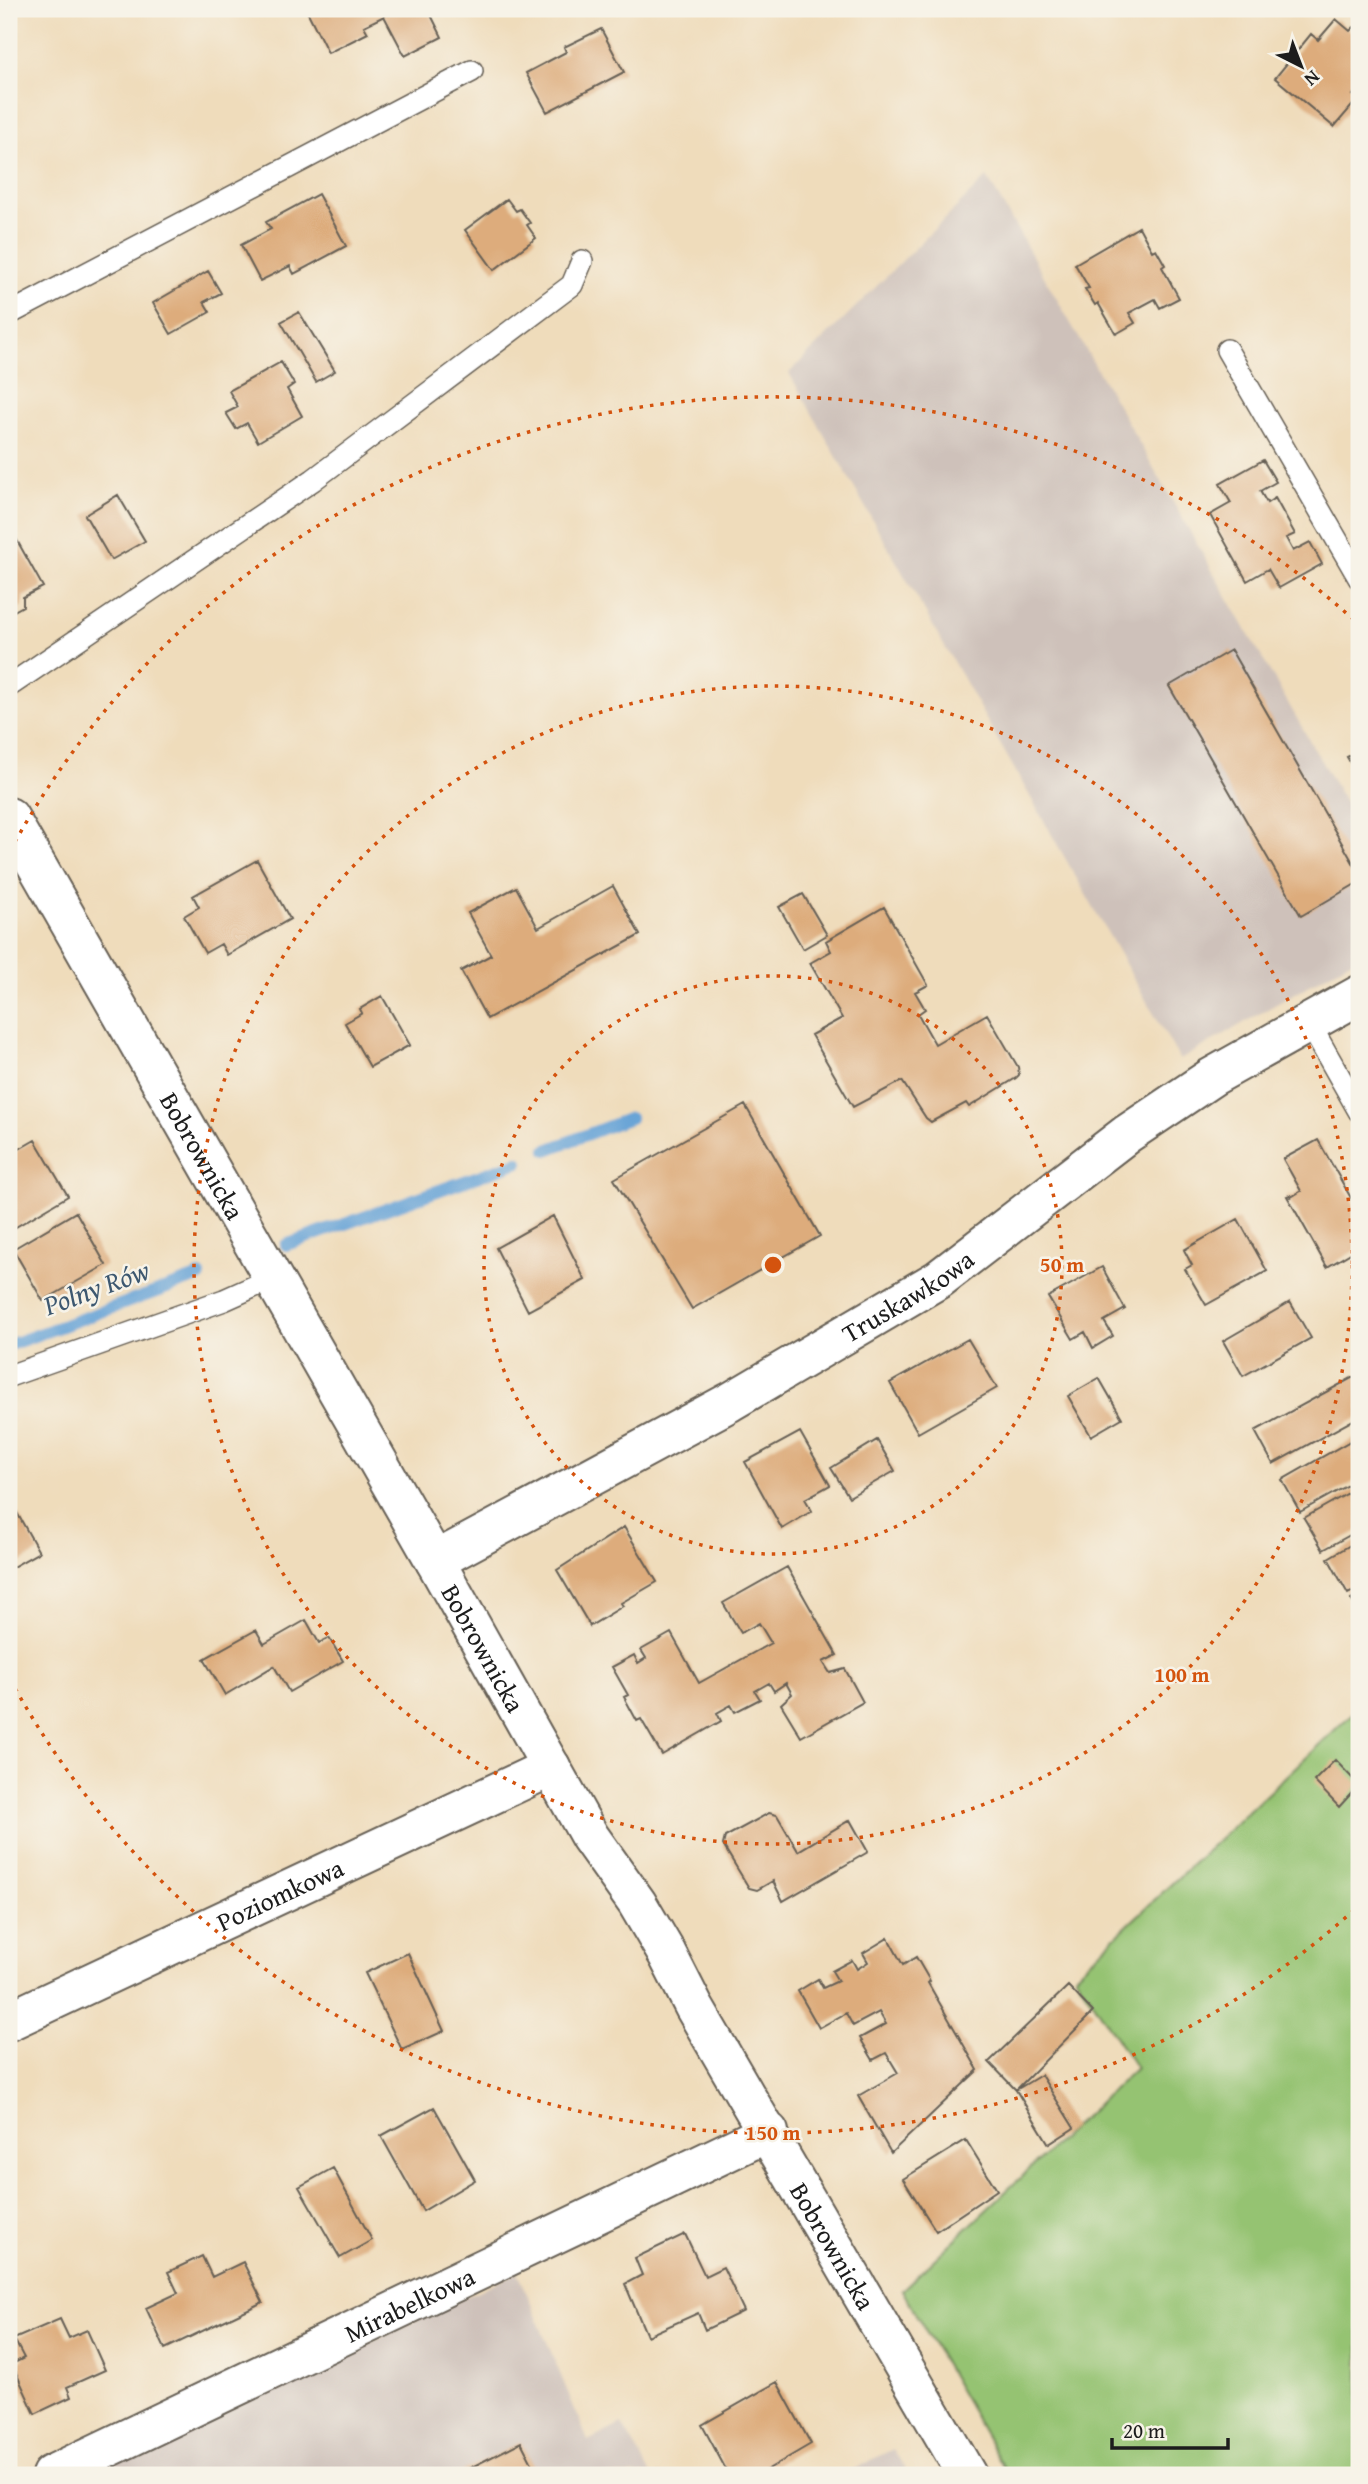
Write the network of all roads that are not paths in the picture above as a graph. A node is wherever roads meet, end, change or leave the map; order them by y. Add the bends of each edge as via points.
1 (472, 71) dead end
2 (582, 261) dead end
3 (9, 314) edge
4 (1227, 351) dead end
5 (1359, 578) edge
6 (9, 686) edge
7 (9, 817) edge
8 (1359, 995) edge
9 (1309, 1023) junction
10 (1359, 1111) edge
11 (273, 1278) junction
12 (9, 1376) edge
13 (435, 1561) junction
14 (551, 1768) junction
15 (9, 2021) edge
16 (769, 2132) junction
17 (51, 2475) edge
18 (967, 2475) edge

1 - 3 lane
2 - 6 lane via 572,285 313,480
4 - 5 lane
7 - 11 street, Bobrownicka
8 - 9 street, Truskawkowa
9 - 10 lane
9 - 13 street, Truskawkowa via 1212,1077 1127,1134 939,1279 730,1402
11 - 12 lane via 224,1300
11 - 13 street, Bobrownicka
13 - 14 street, Bobrownicka
14 - 15 street, Poziomkowa
14 - 16 street, Bobrownicka via 590,1837 637,1903
16 - 17 street, Mirabelkowa
16 - 18 street, Bobrownicka

